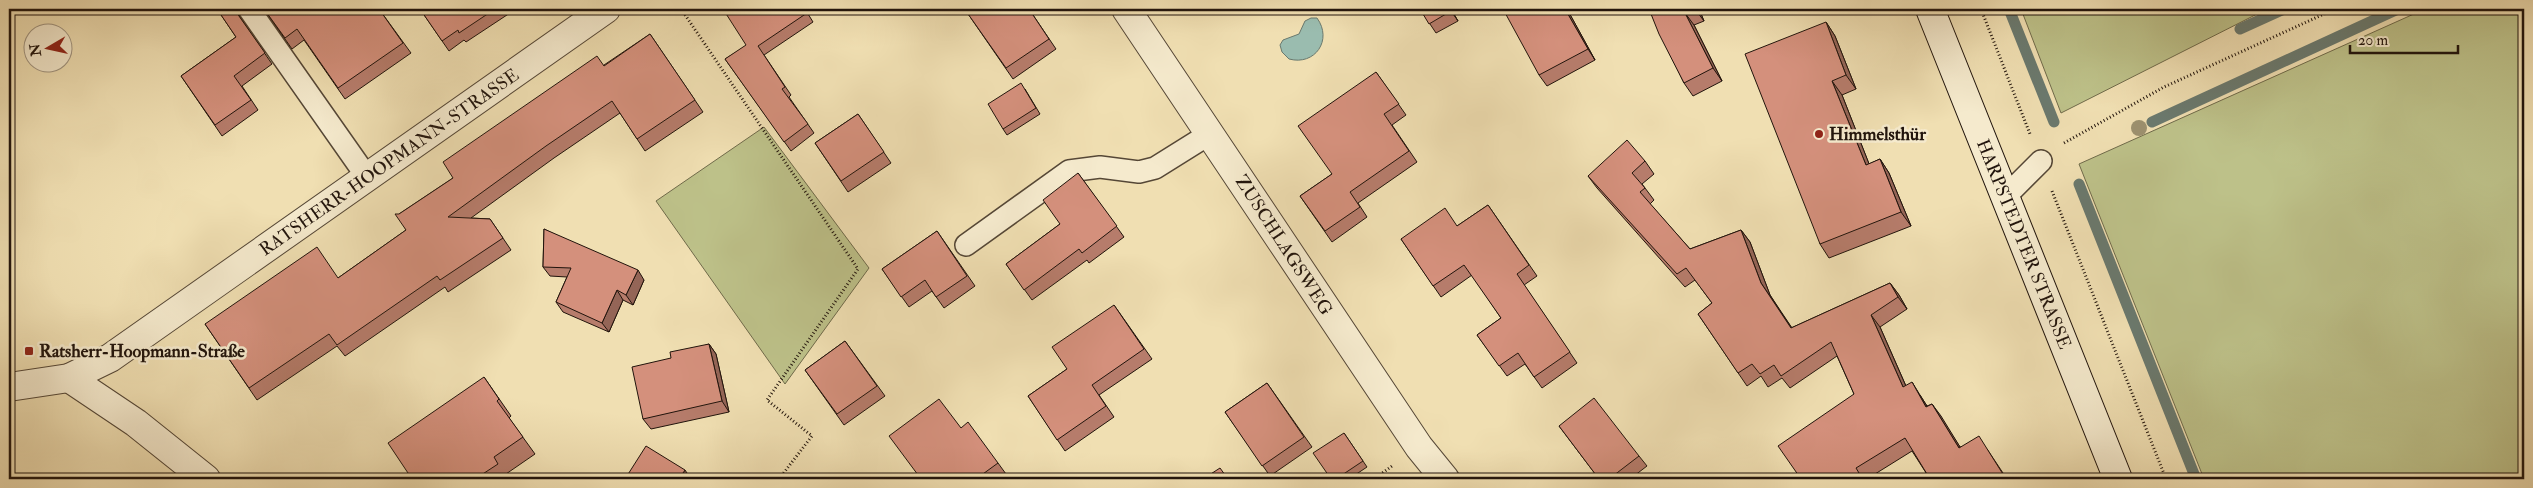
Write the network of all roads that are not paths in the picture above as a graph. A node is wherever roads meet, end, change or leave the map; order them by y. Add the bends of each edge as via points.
1 (249, 9) edge
2 (606, 9) edge
3 (1126, 9) edge
4 (1930, 9) edge
5 (1211, 133) junction
6 (2041, 161) road end
7 (367, 177) junction
8 (2006, 196) junction
9 (966, 245) dead end
10 (69, 378) junction
11 (9, 387) edge
12 (206, 479) edge
13 (1445, 479) edge
14 (2118, 479) edge

1 - 7 lane
2 - 7 street, RATSHERR-HOOPMANN-STRASSE
3 - 5 street, ZUSCHLAGSWEG
4 - 8 street, HARPSTEDTER STRASSE
5 - 9 lane via 1155,168 1139,172 1100,167 1070,171
5 - 13 street, ZUSCHLAGSWEG via 1414,439
6 - 8 lane
7 - 10 street, RATSHERR-HOOPMANN-STRASSE via 110,358
8 - 14 street, HARPSTEDTER STRASSE
10 - 11 street, RATSHERR-HOOPMANN-STRASSE
10 - 12 street via 136,423

